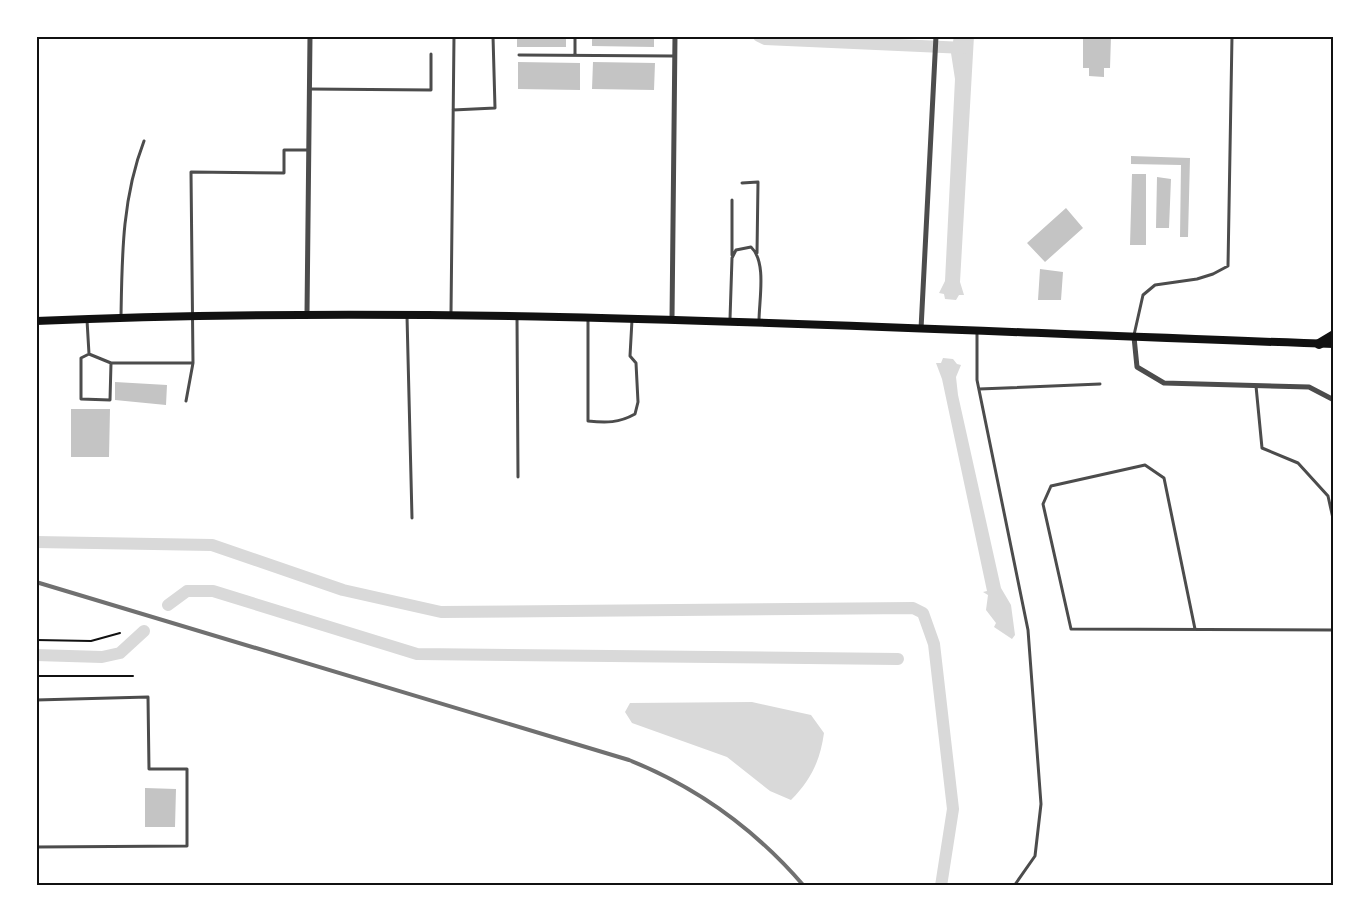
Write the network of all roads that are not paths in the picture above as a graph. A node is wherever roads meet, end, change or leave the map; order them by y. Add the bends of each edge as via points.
1 (310, 36) edge
2 (454, 36) edge
3 (493, 36) edge
4 (575, 36) edge
5 (675, 36) edge
6 (936, 36) edge
7 (1232, 36) edge
8 (431, 54) dead end
9 (519, 55) dead end
10 (575, 55) junction
11 (674, 56) junction
12 (309, 89) junction
13 (453, 110) junction
14 (144, 141) dead end
15 (309, 150) junction
16 (742, 183) dead end
17 (732, 200) dead end
18 (757, 253) junction
19 (732, 258) junction
20 (307, 314) junction
21 (407, 314) junction
22 (451, 314) junction
23 (517, 315) junction
24 (192, 316) junction
25 (588, 316) junction
26 (87, 318) junction
27 (121, 318) junction
28 (632, 318) junction
29 (672, 319) junction
30 (36, 321) edge
31 (730, 321) junction
32 (759, 322) junction
33 (921, 329) junction
34 (977, 332) junction
35 (1334, 335) edge
36 (1134, 337) junction
37 (1319, 344) junction
38 (1334, 344) edge
39 (89, 354) junction
40 (111, 363) junction
41 (193, 363) junction
42 (1100, 384) dead end
43 (1256, 386) junction
44 (979, 389) junction
45 (1334, 400) edge
46 (186, 401) dead end
47 (518, 477) dead end
48 (412, 518) dead end
49 (1334, 523) edge
50 (1195, 630) junction
51 (1334, 630) edge
52 (36, 700) edge
53 (36, 847) edge
54 (1014, 886) edge

1 - 12 street
2 - 13 lane
3 - 13 lane via 495,108
4 - 10 lane
5 - 11 street
6 - 33 street
7 - 36 lane via 1228,266 1197,279 1155,285 1143,296
8 - 12 lane via 431,90
9 - 10 lane
10 - 11 lane
11 - 29 street
12 - 15 street
13 - 22 lane
14 - 27 lane via 128,188
15 - 20 street
15 - 24 lane via 284,150 284,173 191,172
16 - 18 lane via 758,182
17 - 19 lane
18 - 19 lane via 751,247 743,247
18 - 32 lane
19 - 31 lane
20 - 21 main road
20 - 24 main road
21 - 22 main road
21 - 48 lane
22 - 23 main road
23 - 25 main road
23 - 47 lane
24 - 27 main road
24 - 41 lane
25 - 28 main road
25 - 28 lane via 588,421 601,423 621,422 634,414 638,402 636,363 630,356
26 - 27 main road
26 - 30 main road
26 - 39 lane
28 - 29 main road
29 - 31 main road
31 - 32 main road
32 - 33 main road
33 - 34 main road
34 - 36 main road
34 - 44 lane
35 - 37 highway
36 - 37 main road
36 - 43 street via 1137,367 1164,383
37 - 38 main road
39 - 40 lane
39 - 40 lane via 81,358 81,399 110,400
40 - 41 lane
41 - 46 lane
42 - 44 lane
43 - 45 street via 1309,387
43 - 49 lane via 1262,448 1298,463 1328,496
44 - 54 lane via 1028,630 1041,804 1035,856
50 - 50 lane via 1164,478 1145,465 1051,486 1043,504 1071,629
50 - 51 lane
52 - 53 lane via 148,697 149,769 187,769 187,846

